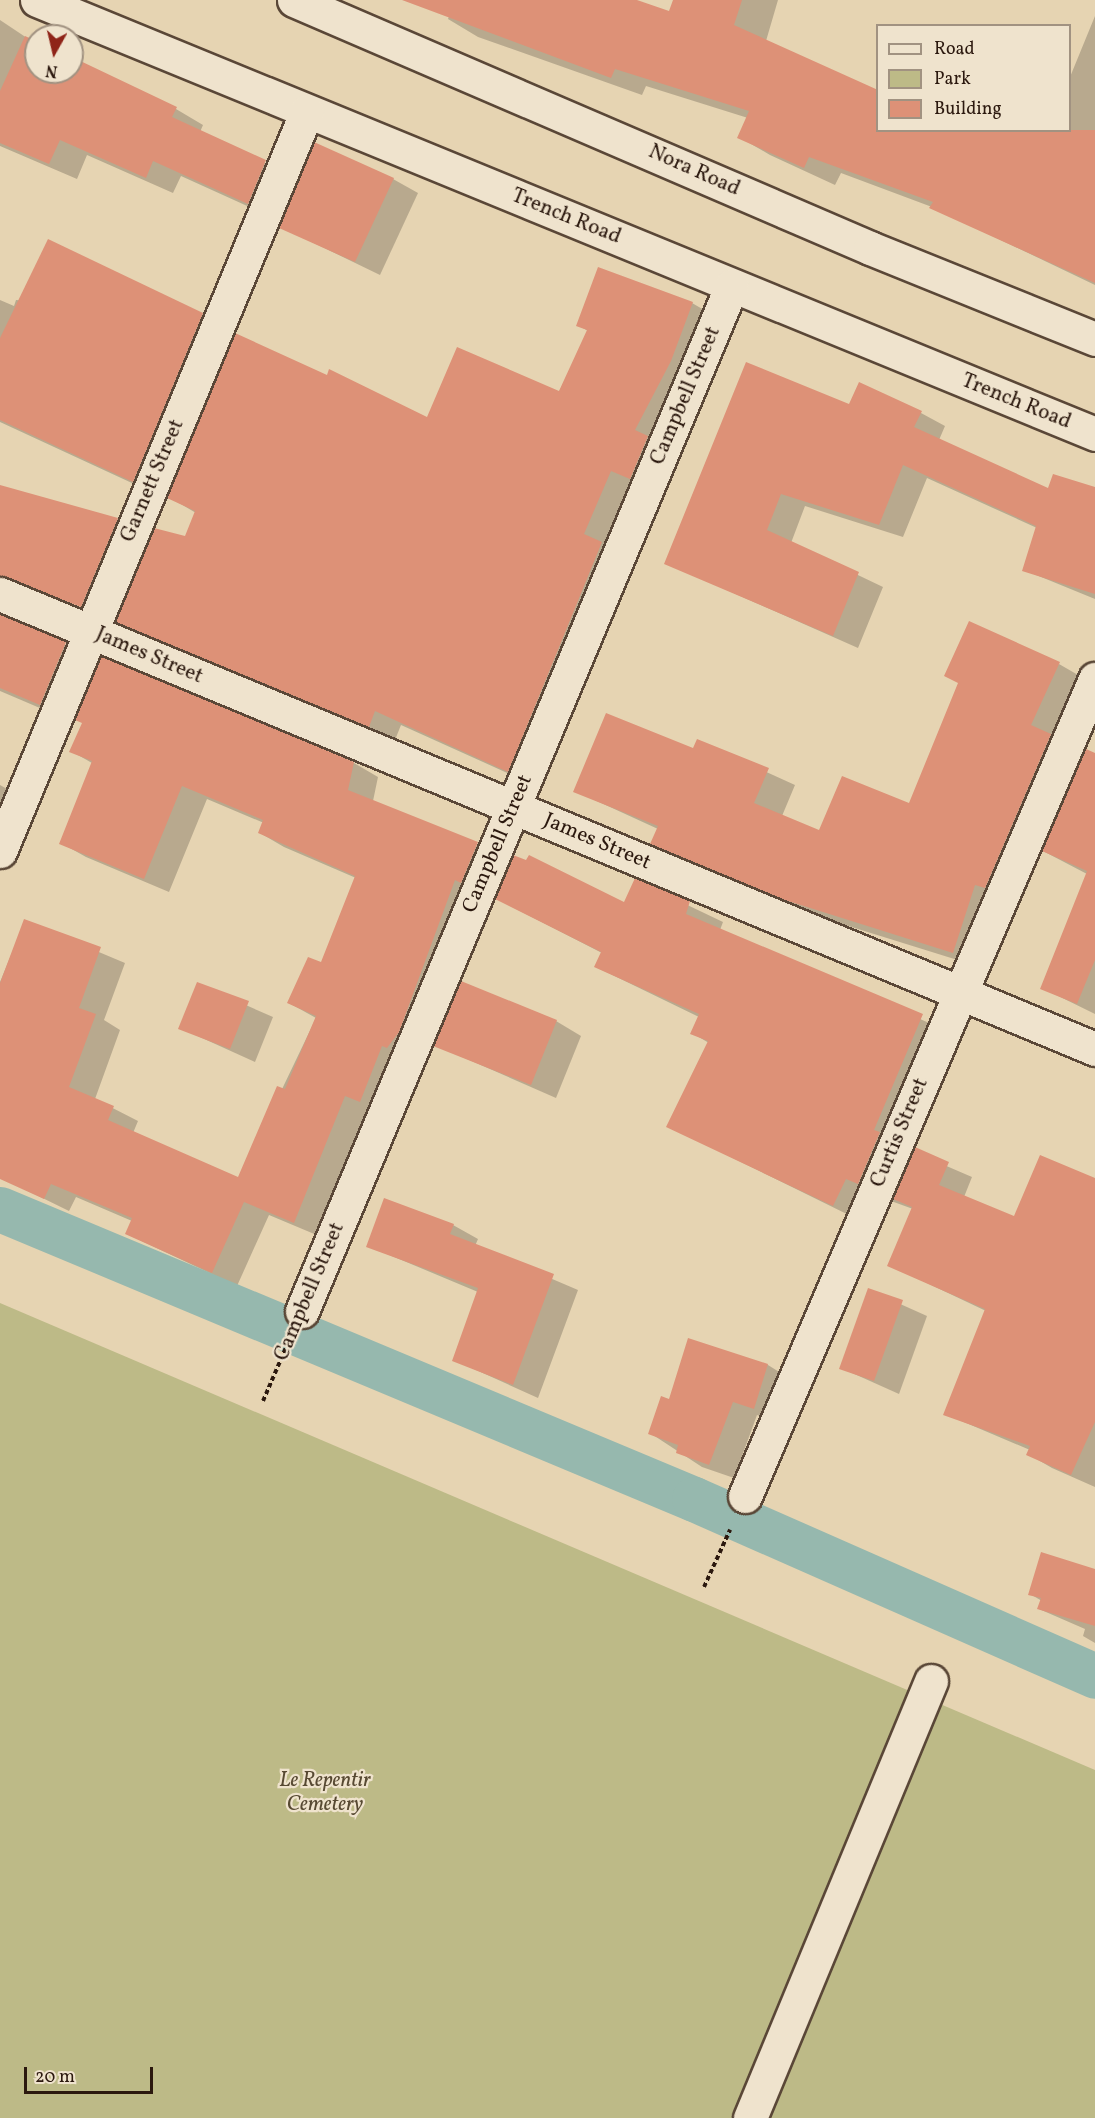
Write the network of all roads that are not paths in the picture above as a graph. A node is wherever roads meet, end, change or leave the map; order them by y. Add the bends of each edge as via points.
1 (37, 0) edge
2 (294, 0) edge
3 (307, 111) junction
4 (732, 285) junction
5 (1095, 339) edge
6 (1095, 434) edge
7 (0, 594) edge
8 (91, 632) junction
9 (1095, 678) edge
10 (513, 807) junction
11 (0, 851) edge
12 (960, 993) junction
13 (1095, 1048) edge
14 (302, 1311) road end
15 (745, 1496) road end
16 (932, 1682) dead end
17 (750, 2118) edge

1 - 3 street, Trench Road
2 - 5 street, Nora Road via 870,248
3 - 4 street, Trench Road
3 - 8 street, Garnett Street
4 - 6 street, Trench Road
4 - 10 street, Campbell Street
7 - 8 street, James Street
8 - 10 street, James Street
8 - 11 street, Garnett Street
9 - 12 street, Curtis Street
10 - 12 street, James Street
10 - 14 street, Campbell Street
12 - 13 street, James Street
12 - 15 street, Curtis Street
16 - 17 street

